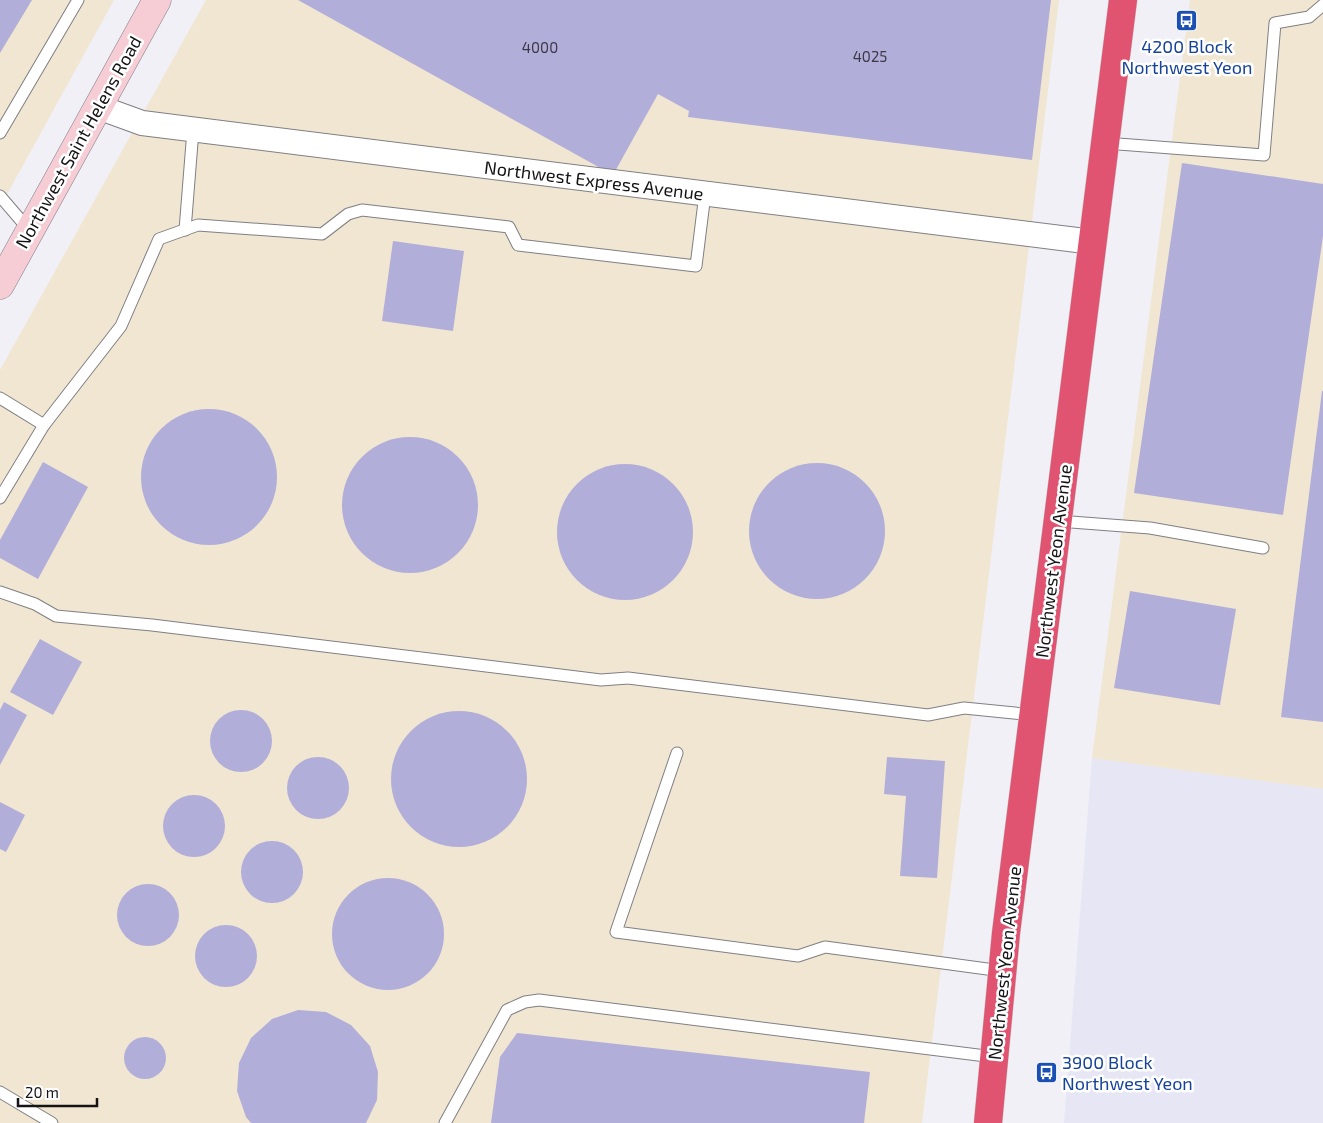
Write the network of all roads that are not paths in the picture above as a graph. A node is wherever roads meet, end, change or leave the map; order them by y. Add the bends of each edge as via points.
1 (78, 0) edge
2 (157, 0) edge
3 (1123, 0) edge
4 (1323, 5) edge
5 (98, 107) junction
6 (193, 130) junction
7 (0, 133) edge
8 (1105, 143) junction
9 (705, 194) junction
10 (0, 196) edge
11 (185, 230) junction
12 (30, 231) junction
13 (1093, 242) junction
14 (0, 285) edge
15 (0, 398) edge
16 (44, 425) junction
17 (0, 498) edge
18 (1058, 521) junction
19 (1263, 548) dead end
20 (0, 592) edge
21 (1034, 715) junction
22 (677, 752) dead end
23 (1002, 971) junction
24 (994, 1057) junction
25 (0, 1092) edge
26 (52, 1123) edge
27 (446, 1123) edge
28 (988, 1123) edge

1 - 7 lane
2 - 5 main road, Northwest Saint Helens Road
3 - 8 highway, Northwest Yeon Avenue
4 - 8 lane via 1309,16 1275,23 1264,155
5 - 6 street, Northwest Express Avenue via 142,124
5 - 12 main road, Northwest Saint Helens Road
6 - 9 street, Northwest Express Avenue
6 - 11 lane
8 - 13 highway, Northwest Yeon Avenue
9 - 11 lane via 696,266 518,246 509,226 362,210 348,214 322,234 198,225
9 - 13 street, Northwest Express Avenue
10 - 12 lane
11 - 16 lane via 160,239 121,326
12 - 14 main road, Northwest Saint Helens Road
13 - 18 highway, Northwest Yeon Avenue
15 - 16 lane
16 - 17 lane
18 - 19 lane via 1150,528
18 - 21 highway, Northwest Yeon Avenue
20 - 21 lane via 35,604 56,616 601,680 628,678 928,715 964,708
21 - 23 highway, Northwest Yeon Avenue
22 - 23 lane via 616,932 798,956 826,947
23 - 24 highway, Northwest Yeon Avenue
24 - 27 lane via 539,1000 507,1010
24 - 28 highway, Northwest Yeon Avenue
25 - 26 lane

